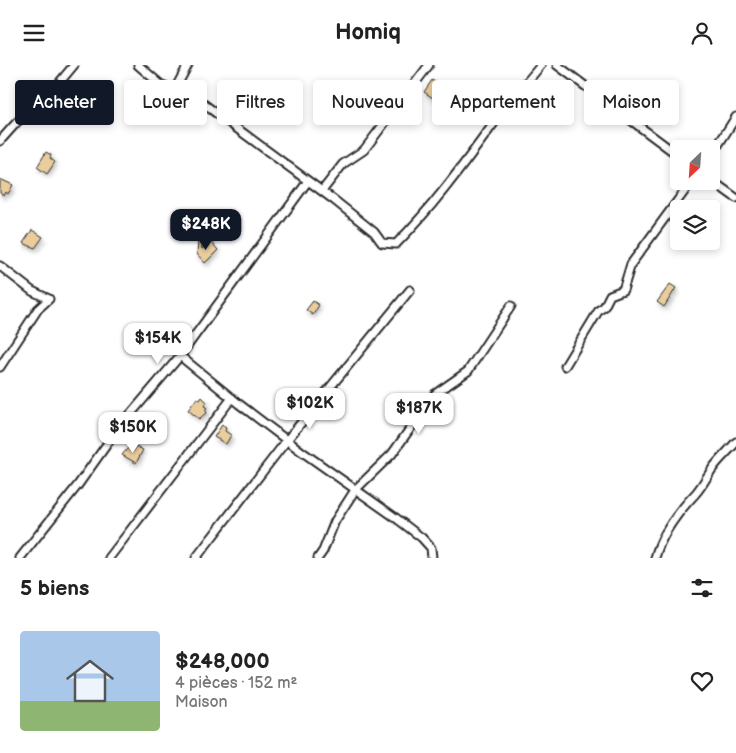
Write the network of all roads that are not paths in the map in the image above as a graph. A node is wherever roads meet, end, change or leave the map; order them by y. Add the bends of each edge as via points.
1 (74, 65) edge
2 (138, 65) edge
3 (188, 65) edge
4 (429, 65) edge
5 (542, 65) edge
6 (557, 65) edge
7 (155, 80) edge
8 (180, 80) edge
9 (207, 106) edge
10 (736, 117) edge
11 (0, 141) edge
12 (720, 142) edge
13 (670, 149) edge
14 (308, 181) junction
15 (720, 186) edge
16 (685, 190) edge
17 (322, 191) junction
18 (736, 198) edge
19 (0, 266) edge
20 (410, 290) dead end
21 (511, 306) dead end
22 (180, 356) junction
23 (565, 366) dead end
24 (0, 367) edge
25 (232, 399) junction
26 (287, 440) junction
27 (736, 442) edge
28 (356, 490) junction
29 (20, 558) edge
30 (109, 558) edge
31 (196, 558) edge
32 (318, 558) edge
33 (432, 558) edge
34 (655, 558) edge

1 - 11 street via 44,101 17,122
2 - 7 street
3 - 8 street
4 - 17 street via 364,150 343,164
5 - 17 street via 424,214 396,244 382,243 374,232
6 - 13 street
9 - 14 street
10 - 12 street
14 - 17 street
14 - 22 street
15 - 18 street
16 - 23 street via 631,263 624,290 610,295
19 - 24 street via 32,291 49,299 32,318
20 - 26 street
21 - 28 street via 468,371 435,394 392,454
22 - 25 street
22 - 29 street via 117,430
25 - 26 street
25 - 30 street
26 - 28 street
26 - 31 street
27 - 34 street via 687,501 661,540
28 - 32 street via 335,521
28 - 33 street via 422,538 432,548

